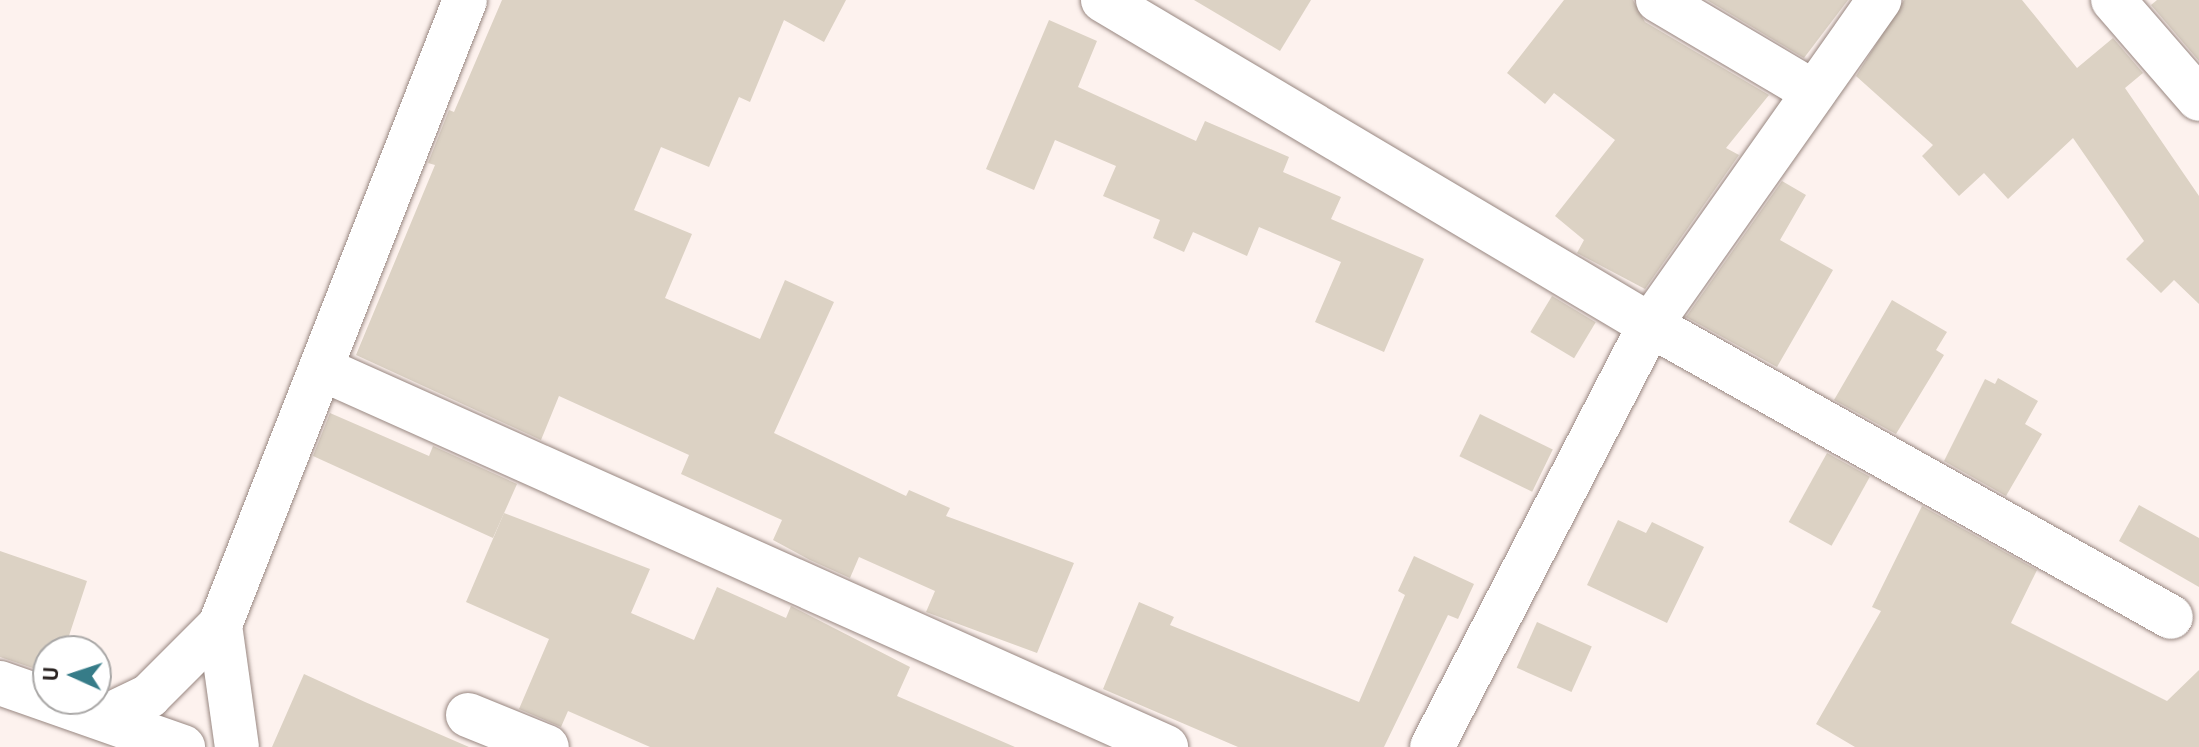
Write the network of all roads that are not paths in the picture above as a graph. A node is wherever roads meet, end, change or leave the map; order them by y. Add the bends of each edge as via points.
1 (465, 0) edge
2 (1103, 0) edge
3 (1658, 0) edge
4 (1879, 0) edge
5 (2113, 0) edge
6 (1812, 91) junction
7 (2199, 99) edge
8 (1650, 325) junction
9 (322, 369) junction
10 (2171, 617) dead end
11 (220, 625) junction
12 (0, 683) edge
13 (468, 715) dead end
14 (105, 717) junction
15 (183, 747) edge
16 (237, 747) edge
17 (547, 747) edge
18 (1166, 747) edge
19 (1432, 747) edge

1 - 9 street
2 - 8 street
3 - 6 street
4 - 6 street
5 - 7 street
6 - 8 street
8 - 10 street
8 - 19 street
9 - 11 street
9 - 18 street
11 - 14 street via 149,696
11 - 16 street
12 - 14 street
13 - 17 street
14 - 15 street

